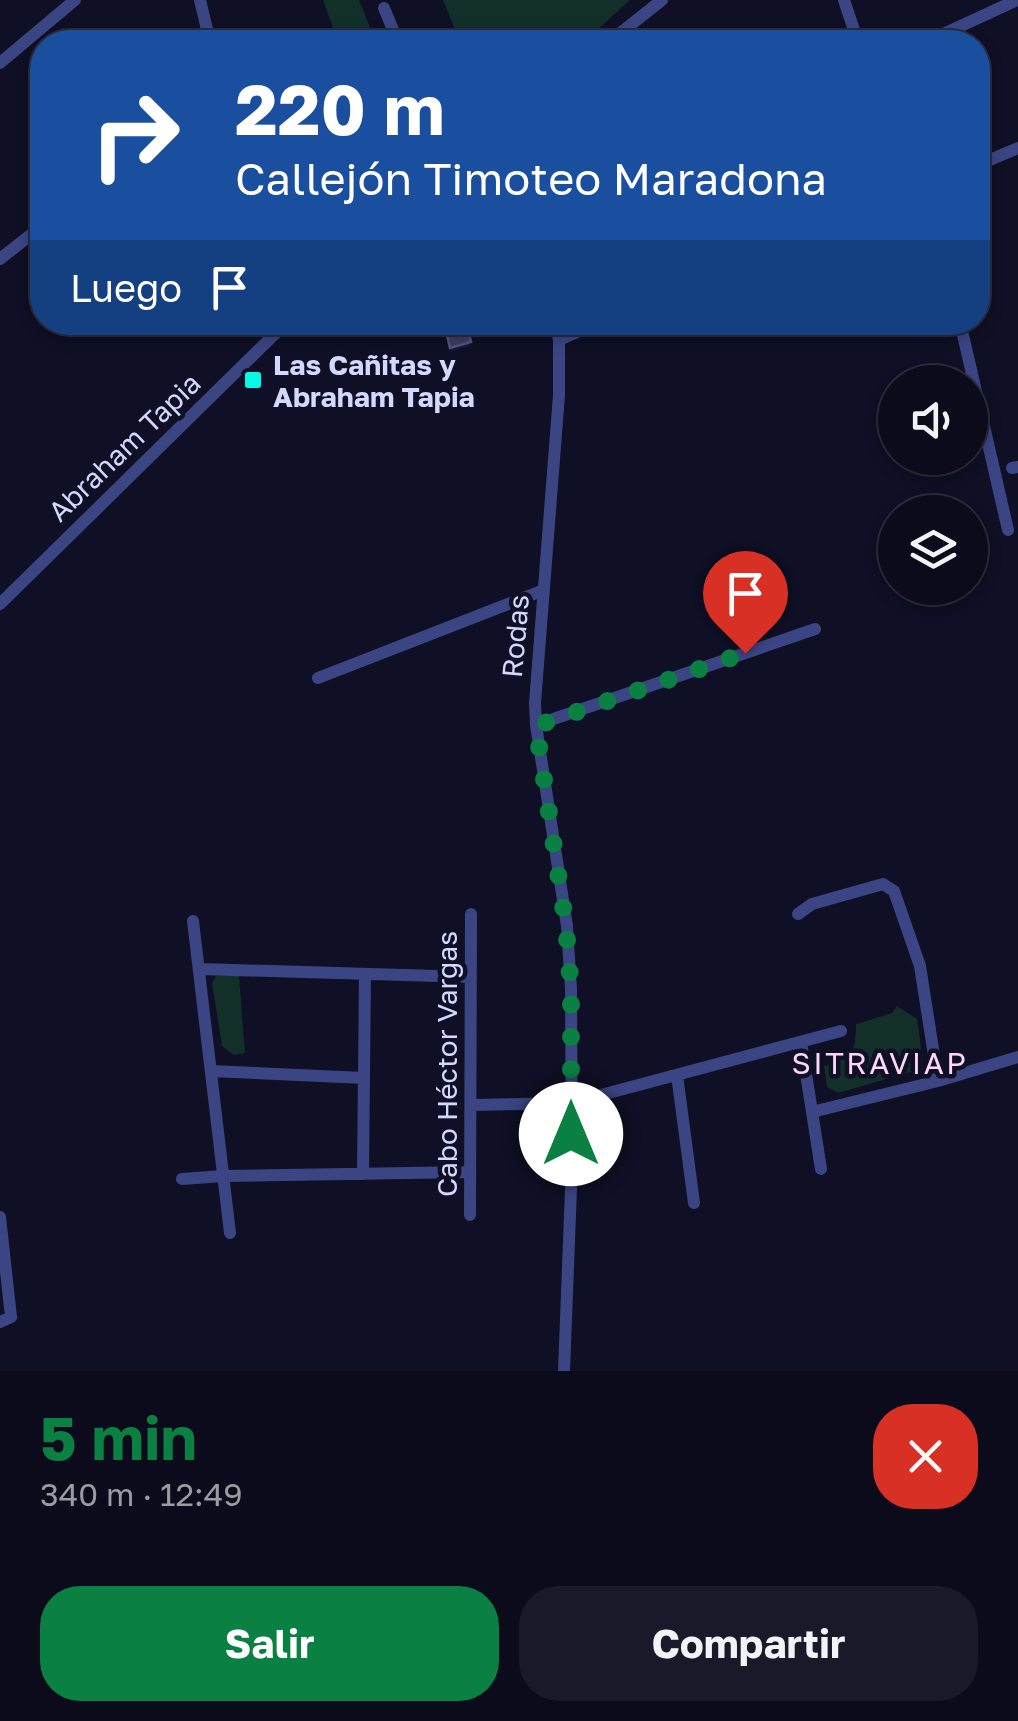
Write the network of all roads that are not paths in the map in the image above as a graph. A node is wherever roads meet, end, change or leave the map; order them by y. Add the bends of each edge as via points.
1 (75, 0) edge
2 (200, 0) edge
3 (662, 0) edge
4 (844, 0) edge
5 (1018, 0) edge
6 (384, 8) dead end
7 (39, 30) edge
8 (207, 30) edge
9 (393, 30) edge
10 (624, 30) edge
11 (854, 30) edge
12 (952, 30) edge
13 (30, 38) edge
14 (0, 63) edge
15 (1018, 148) edge
16 (990, 160) edge
17 (30, 235) edge
18 (0, 259) edge
19 (267, 335) edge
20 (558, 335) edge
21 (570, 335) edge
22 (963, 335) edge
23 (559, 340) junction
24 (1008, 530) dead end
25 (544, 590) junction
26 (0, 604) edge
27 (815, 629) dead end
28 (318, 678) dead end
29 (536, 726) junction
30 (471, 914) dead end
31 (798, 914) dead end
32 (193, 921) dead end
33 (199, 969) junction
34 (365, 974) junction
35 (471, 977) junction
36 (841, 1031) dead end
37 (801, 1042) junction
38 (1018, 1057) edge
39 (211, 1071) junction
40 (677, 1074) junction
41 (364, 1078) junction
42 (938, 1081) junction
43 (570, 1103) junction
44 (470, 1105) junction
45 (812, 1112) junction
46 (821, 1169) dead end
47 (470, 1172) junction
48 (364, 1174) junction
49 (224, 1176) junction
50 (182, 1179) dead end
51 (694, 1202) dead end
52 (470, 1215) dead end
53 (0, 1217) edge
54 (230, 1234) dead end
55 (0, 1322) edge
56 (564, 1371) edge

1 - 7 street
2 - 8 street
3 - 10 street
4 - 11 street
5 - 12 street
6 - 9 street
13 - 14 street
15 - 16 street
17 - 18 street
19 - 26 street, Abraham Tapia
20 - 23 street, Rodas
21 - 23 street
22 - 24 street
23 - 25 street, Rodas
25 - 28 street
25 - 29 street, Rodas
27 - 29 street
29 - 43 street, Rodas via 566,926
30 - 35 street, Cabo Héctor Vargas
31 - 42 street via 882,884 894,891 920,966
32 - 33 street
33 - 34 street
33 - 39 street
34 - 35 street
34 - 41 street
35 - 44 street, Cabo Héctor Vargas
36 - 37 street
37 - 40 street
37 - 45 street
38 - 42 street
39 - 41 street
39 - 49 street
40 - 43 street
40 - 51 street
41 - 48 street
42 - 45 street
43 - 44 street
43 - 56 street, Rodas
44 - 47 street, Cabo Héctor Vargas
45 - 46 street
47 - 48 street
47 - 52 street, Cabo Héctor Vargas
48 - 49 street
49 - 50 street
49 - 54 street
53 - 55 street via 11,1317

